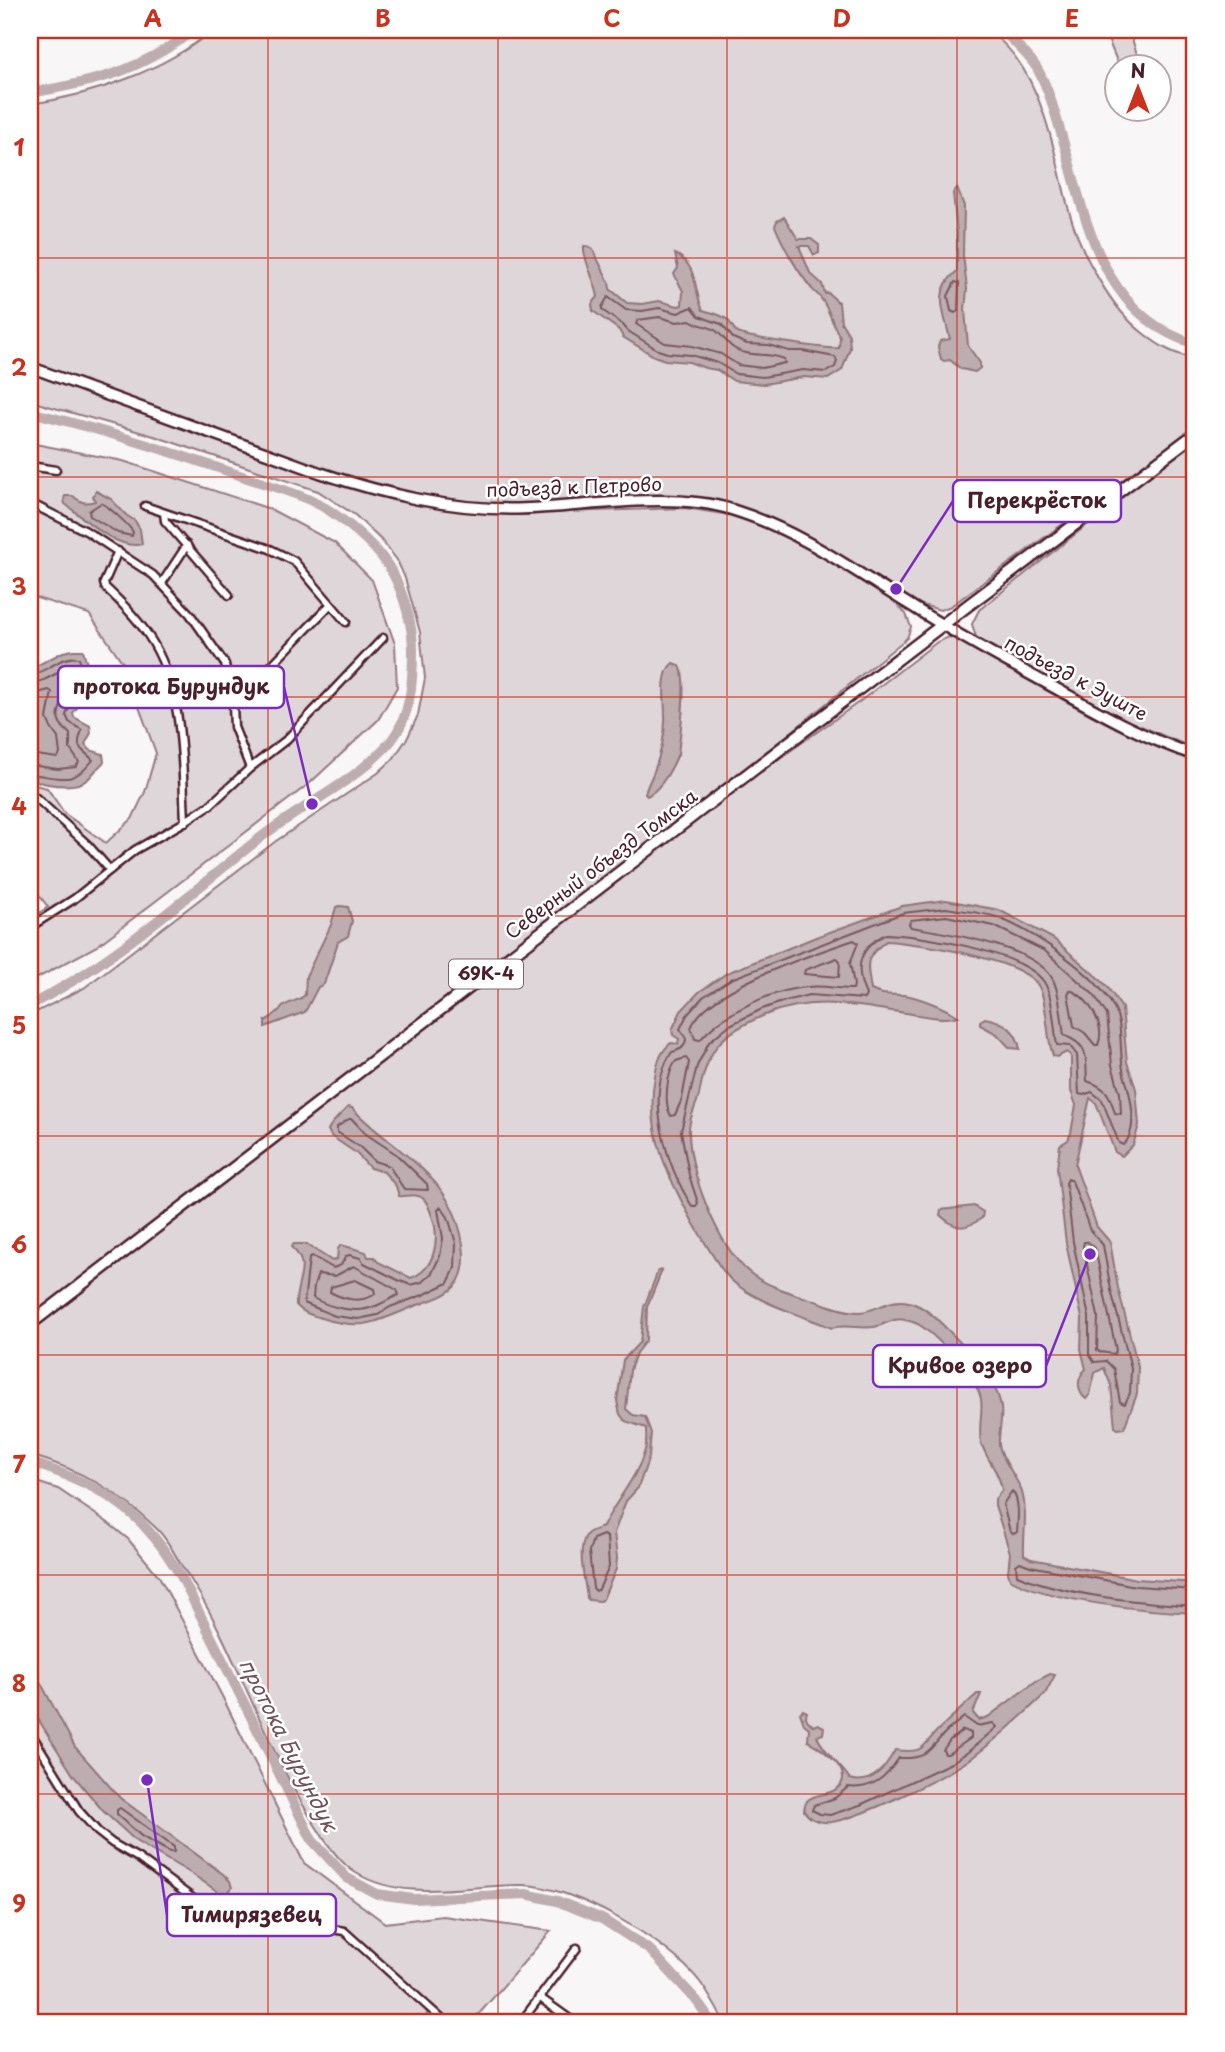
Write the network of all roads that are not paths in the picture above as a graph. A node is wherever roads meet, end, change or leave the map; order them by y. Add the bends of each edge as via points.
1 (30, 366) edge
2 (1195, 434) edge
3 (30, 466) edge
4 (56, 470) dead end
5 (30, 503) edge
6 (145, 506) dead end
7 (164, 513) junction
8 (187, 545) junction
9 (118, 551) junction
10 (162, 583) junction
11 (229, 595) dead end
12 (330, 605) junction
13 (346, 622) dead end
14 (943, 625) junction
15 (383, 638) dead end
16 (233, 705) junction
17 (1195, 755) edge
18 (250, 768) junction
19 (34, 796) dead end
20 (185, 822) junction
21 (110, 870) junction
22 (30, 927) edge
23 (30, 1324) edge
24 (30, 1732) edge
25 (577, 1948) dead end
26 (539, 1997) junction
27 (445, 2022) edge
28 (521, 2022) edge
29 (574, 2022) edge

1 - 14 street, подъезд к Петрово via 321,473 419,500 496,509 682,502 733,509 853,568
2 - 14 main road, Северный объезд Томска / 69К-4
3 - 4 street
5 - 9 street
6 - 7 street
7 - 8 street via 165,521
7 - 12 street via 293,561
8 - 10 street
8 - 11 street
9 - 10 street
9 - 20 street via 104,583 150,637 167,675 176,707
10 - 16 street via 225,664
12 - 13 street
12 - 16 street
14 - 17 street, подъезд к Эуште via 1135,731
14 - 23 main road, Северный объезд Томска / 69К-4
15 - 18 street via 314,713
16 - 18 street via 234,727
18 - 20 street
19 - 21 street
20 - 21 street
21 - 22 street
24 - 27 street via 79,1811 98,1832 230,1926 243,1930 303,1924 344,1931
25 - 26 street
26 - 28 street
26 - 29 street

